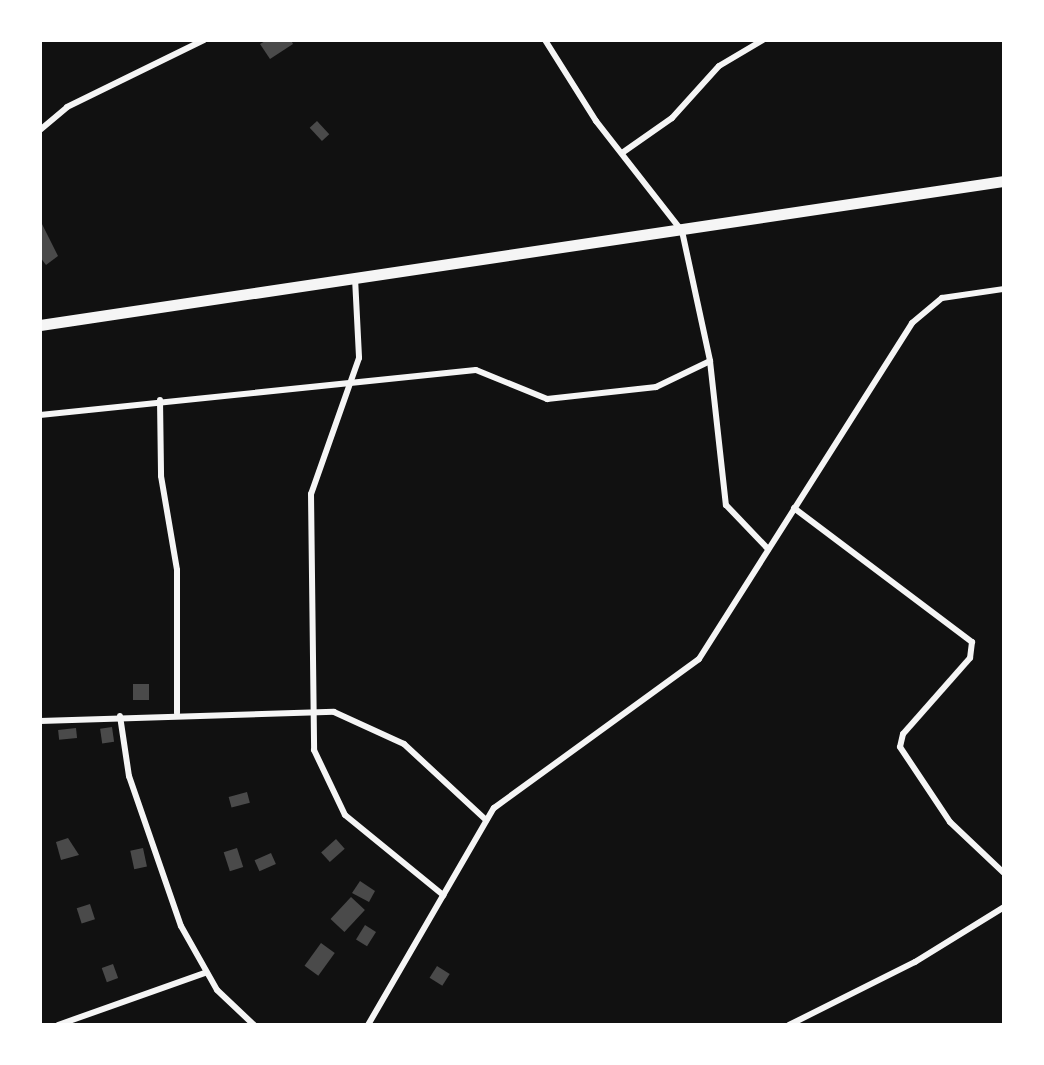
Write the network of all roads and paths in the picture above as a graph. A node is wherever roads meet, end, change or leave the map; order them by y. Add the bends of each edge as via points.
1 (204, 40) edge
2 (545, 40) edge
3 (763, 40) edge
4 (40, 130) edge
5 (622, 153) junction
6 (1004, 181) edge
7 (682, 231) junction
8 (355, 277) junction
9 (1004, 289) edge
10 (40, 325) edge
11 (710, 361) junction
12 (354, 381) junction
13 (160, 400) junction
14 (40, 415) edge
15 (794, 508) junction
16 (768, 549) junction
17 (310, 707) junction
18 (177, 713) junction
19 (120, 716) junction
20 (40, 721) edge
21 (486, 820) junction
22 (1004, 873) edge
23 (443, 895) junction
24 (1004, 907) edge
25 (205, 973) junction
26 (58, 1025) edge
27 (254, 1025) edge
28 (368, 1025) edge
29 (789, 1025) edge

1 - 4 street via 67,107
2 - 5 street
3 - 5 street via 719,66 672,118
5 - 7 street
6 - 7 highway
7 - 8 highway
7 - 11 street
8 - 10 highway
8 - 12 street
9 - 15 street via 942,298 912,323
11 - 12 street via 656,387 547,399 488,370
11 - 16 street via 726,505
12 - 13 street
12 - 17 street via 311,494
13 - 14 street
13 - 18 street via 161,476 177,570
15 - 16 street
15 - 22 street via 972,642 970,658 903,734 900,747 950,822
16 - 21 street via 692,669 512,792
17 - 18 street
17 - 21 street via 360,720 404,744
17 - 23 street via 314,750 345,815
18 - 19 street
19 - 20 street
19 - 25 street via 129,776
21 - 23 street
23 - 28 street
24 - 29 street via 915,962
25 - 26 street
25 - 27 street

